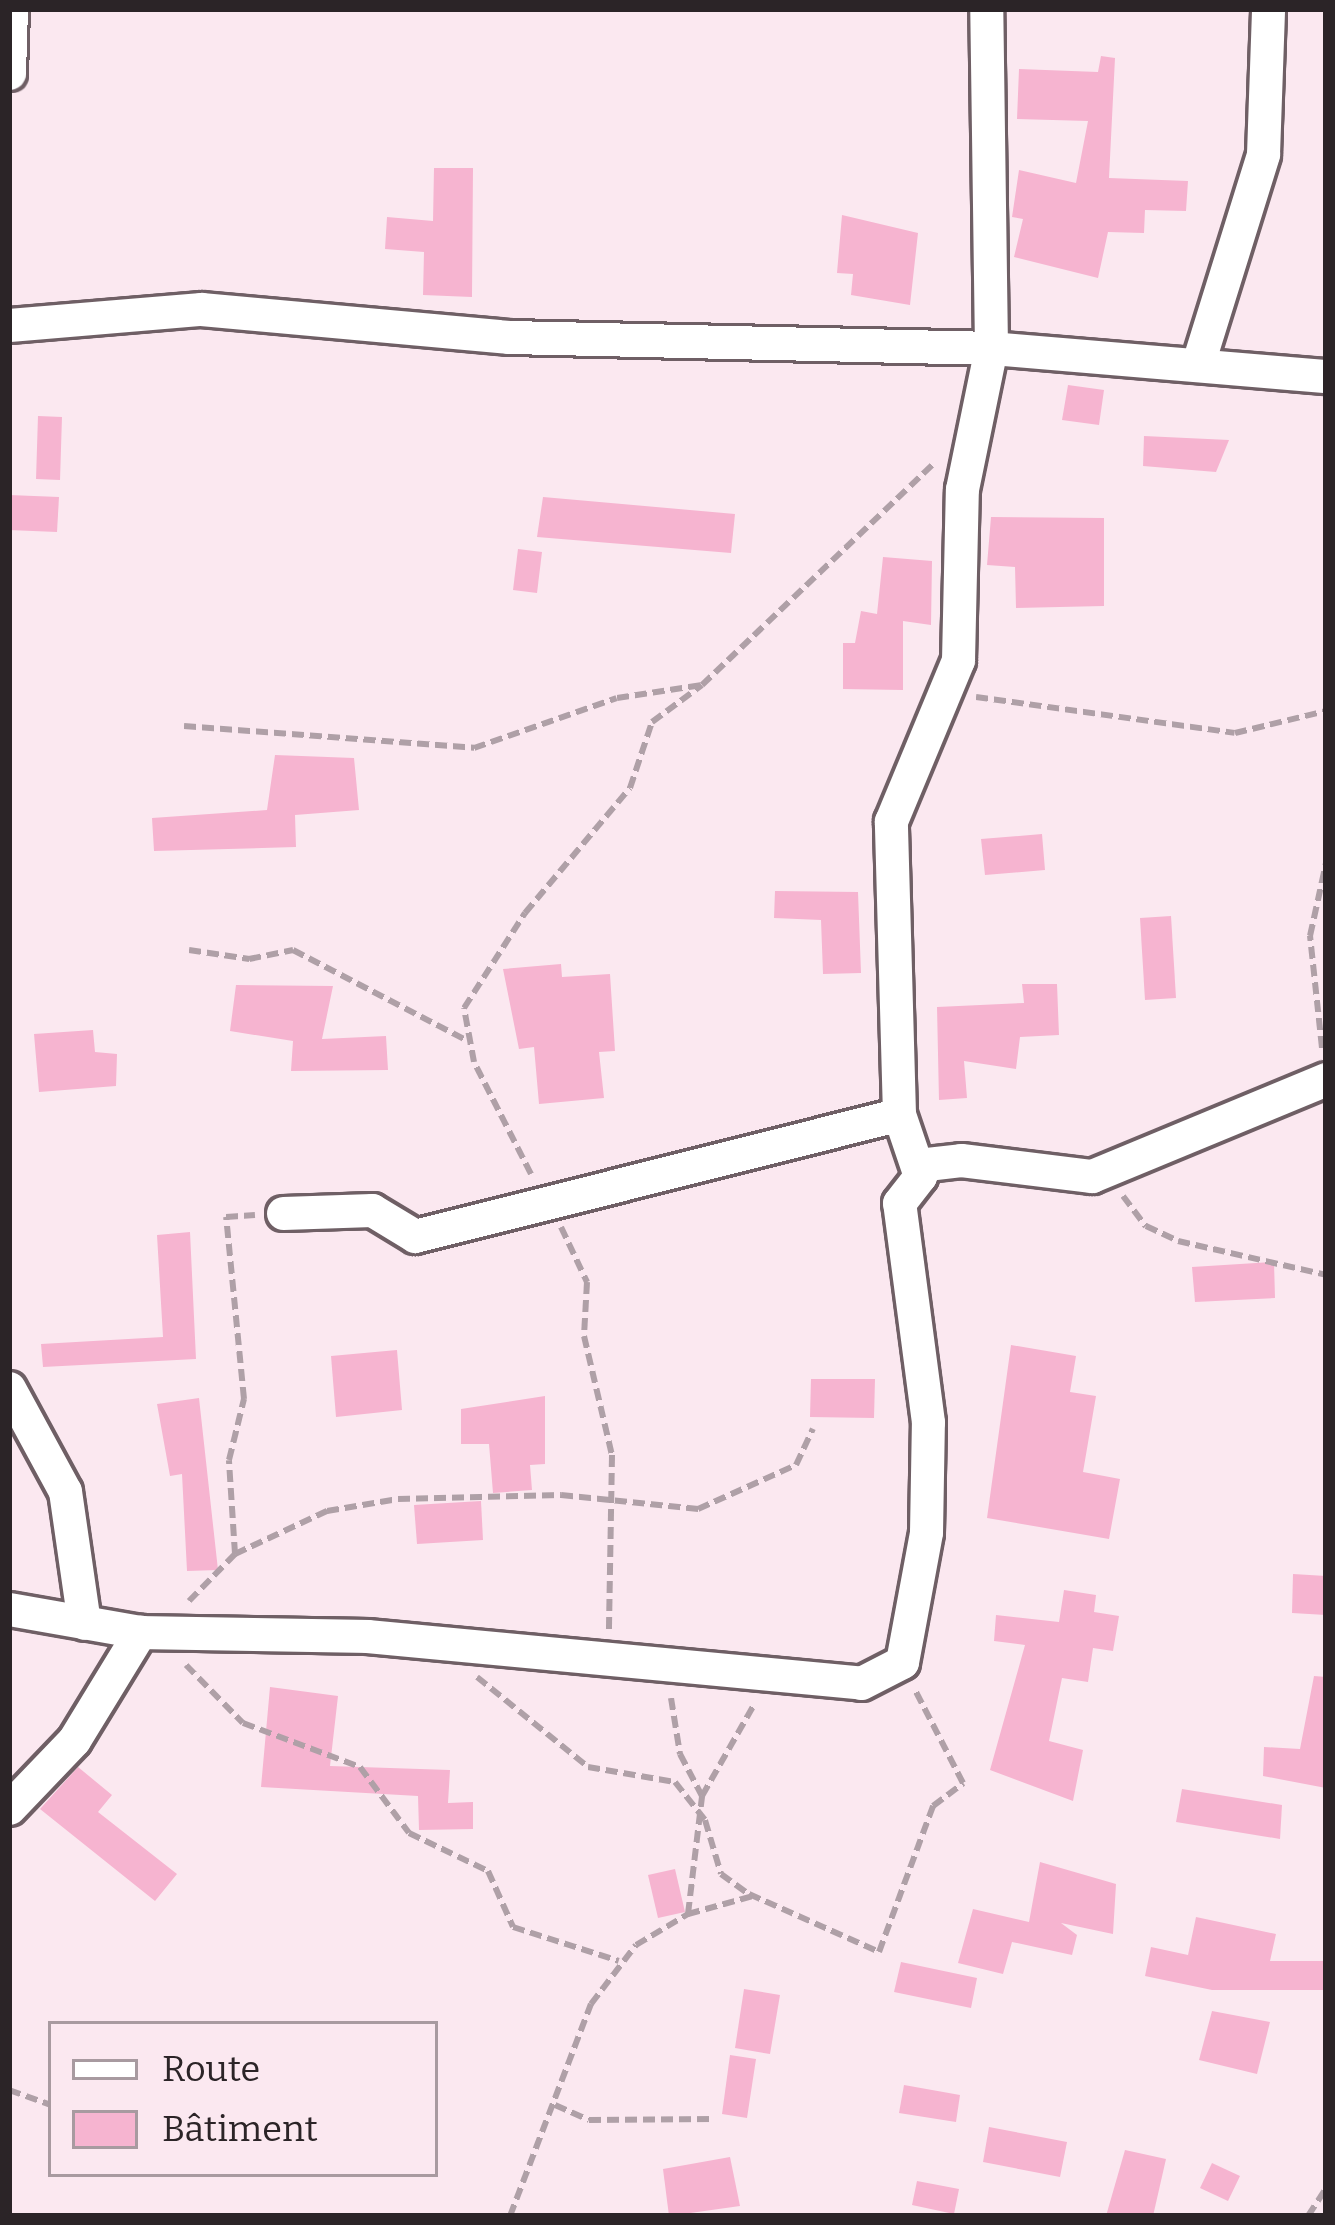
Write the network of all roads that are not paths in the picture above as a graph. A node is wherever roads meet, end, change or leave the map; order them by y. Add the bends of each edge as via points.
1 (11, 9) edge
2 (986, 9) edge
3 (1268, 9) edge
4 (9, 73) edge
5 (9, 325) edge
6 (991, 348) junction
7 (1199, 360) junction
8 (1326, 376) edge
9 (1326, 1079) edge
10 (898, 1114) junction
11 (920, 1176) junction
12 (283, 1213) road end
13 (9, 1388) edge
14 (9, 1609) edge
15 (84, 1623) junction
16 (140, 1632) junction
17 (9, 1808) edge

1 - 4 street
2 - 6 street
3 - 7 street via 1263,154
5 - 6 street via 201,309 509,337
6 - 7 street
6 - 10 street via 973,431 953,681 891,821
7 - 8 street
9 - 11 street via 1100,1172 1047,1179 962,1160 918,1165
10 - 11 street
10 - 12 street via 415,1236 372,1210
11 - 16 street via 898,1203 928,1422 926,1532 902,1663 861,1683 445,1644
13 - 15 street via 65,1491
14 - 15 street
15 - 16 street
16 - 17 street via 74,1740

